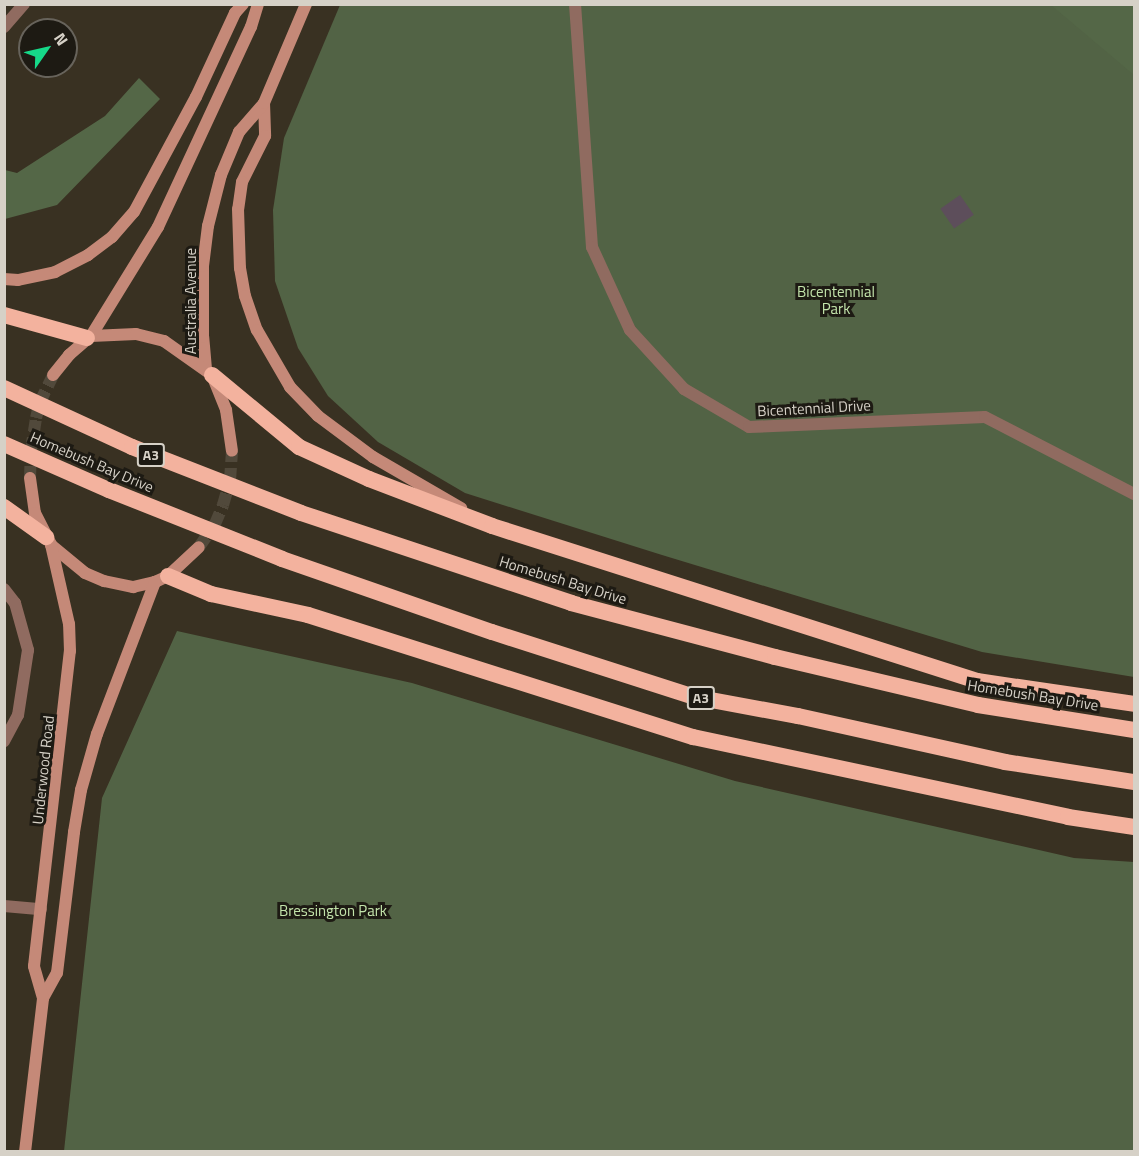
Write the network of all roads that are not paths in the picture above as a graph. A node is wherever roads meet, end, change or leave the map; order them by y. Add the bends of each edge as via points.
1 (24, 4) edge
2 (243, 4) edge
3 (258, 4) edge
4 (306, 4) edge
5 (575, 4) edge
6 (4, 27) edge
7 (264, 103) junction
8 (4, 279) edge
9 (4, 315) edge
10 (89, 337) junction
11 (209, 372) junction
12 (53, 375) tunnel mouth
13 (4, 388) edge
14 (4, 444) edge
15 (232, 451) tunnel mouth
16 (30, 478) tunnel mouth
17 (1134, 494) edge
18 (4, 507) edge
19 (492, 526) junction
20 (48, 541) junction
21 (199, 547) tunnel mouth
22 (161, 579) junction
23 (4, 589) edge
24 (1134, 704) edge
25 (1134, 729) edge
26 (4, 741) edge
27 (1134, 782) edge
28 (1134, 827) edge
29 (4, 906) edge
30 (41, 909) junction
31 (43, 998) junction
32 (26, 1152) edge

1 - 6 street
2 - 8 main road via 134,212 112,237 55,272
3 - 10 main road via 158,227
4 - 7 main road, Australia Avenue
5 - 17 street, Bicentennial Drive via 592,247 630,330 684,389 749,427 985,417
7 - 11 main road, Australia Avenue via 239,132 221,175 208,226 203,274
7 - 19 main road via 265,136 242,182 237,239 245,296 270,355 290,387 336,431
9 - 10 highway
10 - 11 main road via 117,333 151,336 176,347
10 - 12 main road
11 - 15 main road via 226,410
11 - 19 highway via 299,447 369,479
13 - 25 highway, Homebush Bay Drive / A3 via 132,447 301,513 571,603 978,705
14 - 27 highway, Homebush Bay Drive / A3 via 282,559 695,697 1005,762
16 - 20 main road, Underwood Road via 35,513
18 - 20 highway
19 - 24 highway via 977,681
20 - 22 main road via 85,573 104,581 133,587
20 - 30 main road, Underwood Road via 69,624 70,651
21 - 22 main road
22 - 28 highway via 309,615 693,737 1068,817
22 - 31 main road, Underwood Road via 96,734 74,832 57,973
23 - 26 street via 15,603 28,650 18,715
29 - 30 street
30 - 31 main road, Underwood Road via 34,966
31 - 32 main road, Underwood Road

